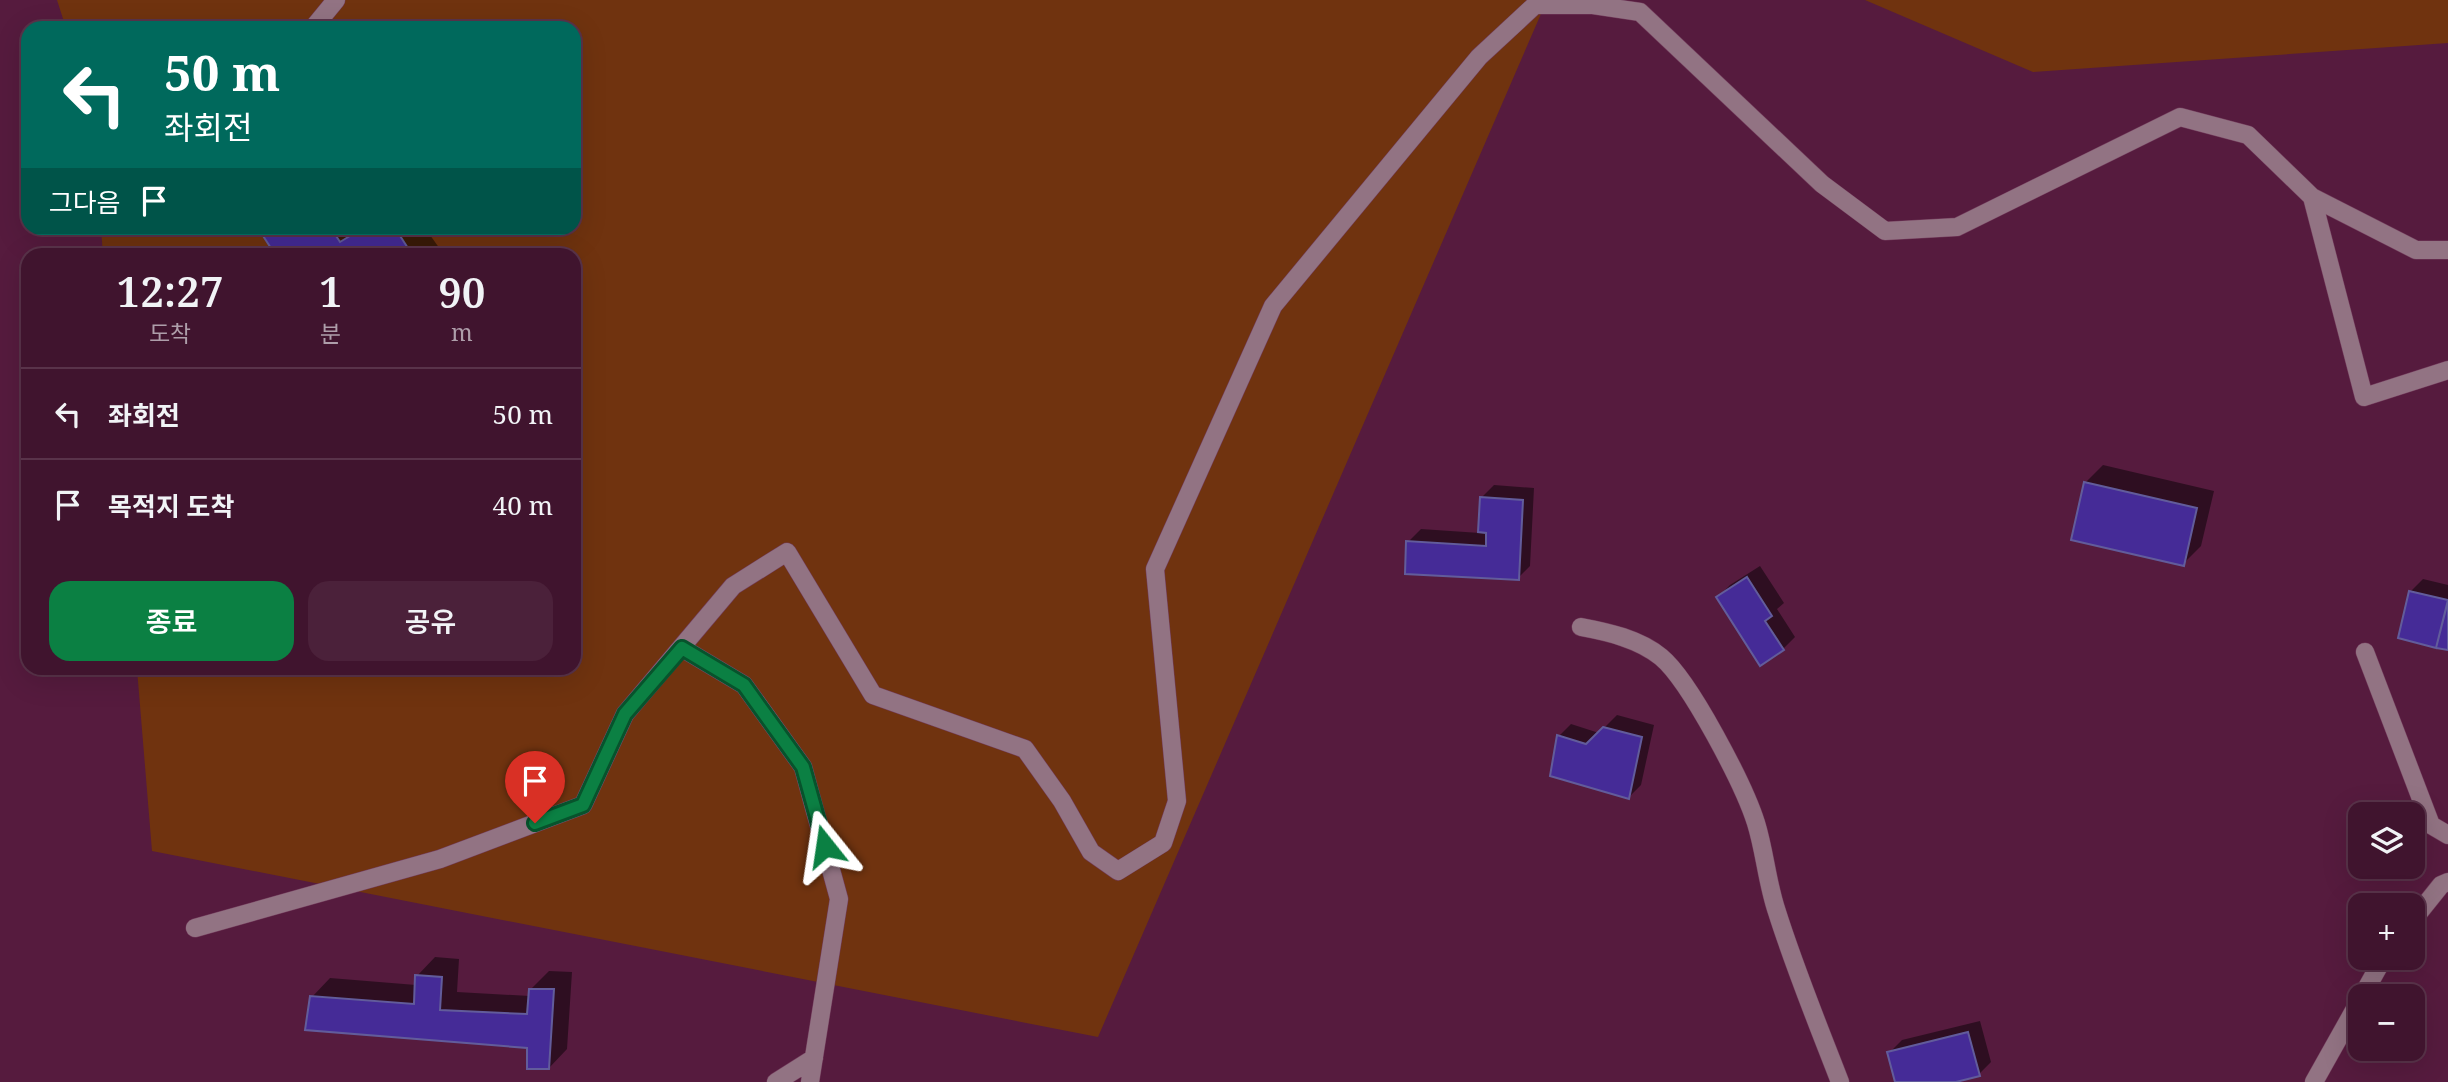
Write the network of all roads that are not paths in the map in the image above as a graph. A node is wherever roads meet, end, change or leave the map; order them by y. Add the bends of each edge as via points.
1 (336, 0) edge
2 (319, 21) edge
3 (2312, 197) junction
4 (2448, 250) edge
5 (2448, 370) edge
6 (1581, 627) dead end
7 (682, 648) junction
8 (2365, 652) dead end
9 (2448, 835) edge
10 (2448, 882) edge
11 (2425, 905) edge
12 (195, 928) dead end
13 (2377, 970) edge
14 (814, 1058) junction
15 (776, 1082) edge
16 (810, 1082) edge
17 (1840, 1082) edge
18 (2314, 1082) edge

1 - 2 street
3 - 4 street via 2416,250
3 - 5 street via 2364,397
3 - 7 street via 2248,135 2180,117 1957,227 1885,232 1822,184 1640,12 1593,5 1535,5 1479,57 1273,306 1155,569 1177,801 1163,843 1118,871 1091,852 1025,749 873,695 788,552 733,586
6 - 17 street via 1649,649 1667,663 1694,701 1737,777 1755,820 1776,911
7 - 12 street via 625,714 583,805 440,859
7 - 14 street via 744,685 803,767 839,899
8 - 9 street via 2431,825
10 - 11 street
13 - 18 street
14 - 15 street
14 - 16 street

